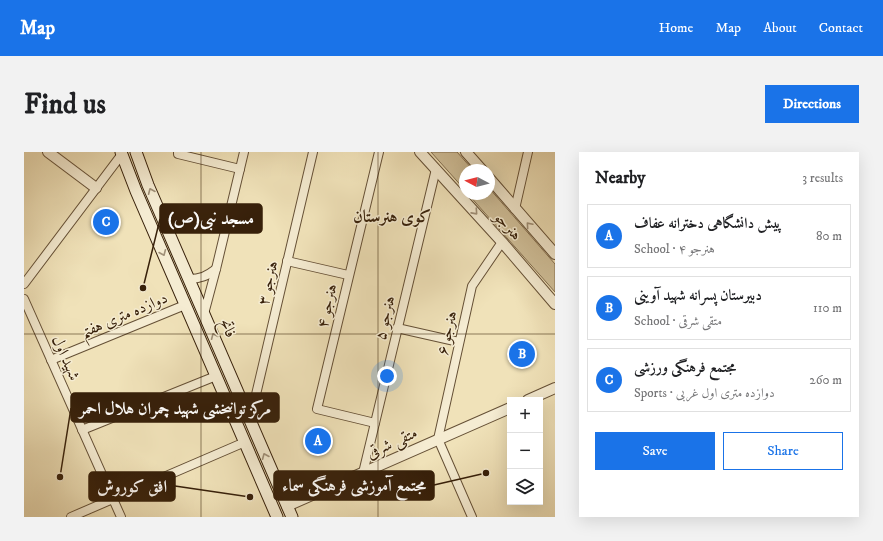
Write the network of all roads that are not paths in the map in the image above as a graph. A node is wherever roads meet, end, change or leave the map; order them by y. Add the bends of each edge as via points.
1 (48, 152) edge
2 (136, 152) edge
3 (178, 152) edge
4 (244, 152) edge
5 (313, 152) edge
6 (379, 152) edge
7 (420, 152) edge
8 (466, 152) edge
9 (528, 152) edge
10 (122, 153) edge
11 (477, 164) edge
12 (436, 168) junction
13 (240, 169) junction
14 (495, 185) edge
15 (96, 188) junction
16 (515, 209) junction
17 (502, 242) junction
18 (555, 254) edge
19 (287, 261) junction
20 (216, 269) junction
21 (348, 275) junction
22 (189, 279) junction
23 (24, 284) edge
24 (24, 298) edge
25 (555, 304) edge
26 (185, 305) junction
27 (204, 314) junction
28 (397, 328) junction
29 (459, 342) junction
30 (51, 360) junction
31 (216, 376) junction
32 (555, 388) edge
33 (535, 397) edge
34 (507, 409) edge
35 (250, 420) junction
36 (375, 423) junction
37 (82, 430) junction
38 (438, 439) junction
39 (244, 442) junction
40 (363, 473) junction
41 (112, 499) junction
42 (287, 506) junction
43 (275, 516) edge
44 (70, 517) edge
45 (121, 517) edge
46 (292, 517) edge
47 (472, 517) edge

1 - 15 street
22 -> 2 main road, فاتح via 148,186
3 - 13 street
4 - 13 street
5 - 19 street, هنرجو ۳
6 - 21 street, هنرجو ۴
7 - 12 street, هنرجو
8 - 11 street
9 - 16 street
10 - 15 street
10 -> 26 main road, فاتح
12 -> 17 street, هنرجو
12 - 28 street, هنرجو ۵
13 - 20 street
14 - 16 street, هنرجو
15 - 23 street
18 -> 16 street, هنرجو
17 - 25 street, هنرجو
17 - 29 street, هنرجو ۶ via 472,286
19 - 21 street
19 - 35 street, هنرجو ۳
20 - 22 street via 199,279
20 - 27 street
21 - 36 street, هنرجو ۴ via 316,409
22 - 27 main road, فاتح
24 - 30 street, شهید اول
26 - 30 street, دوازده متری هفتم
26 - 31 main road, فاتح
35 -> 27 main road, فاتح
28 - 29 street
28 - 36 street, هنرجو ۵
29 - 38 street, هنرجو ۶
30 - 37 street, شهید اول
31 - 37 street
31 - 39 main road, فاتح
32 - 33 street
34 - 38 street, متقی شرقی
42 -> 35 main road, فاتح
36 - 40 street, هنرجو ۵
37 - 41 street, شهید اول
38 - 40 street, متقی شرقی
38 - 47 street
39 - 41 street
39 - 43 main road, فاتح
40 - 42 street, متقی شرقی
41 - 44 street
41 - 45 street, شهید اول
42 - 46 main road, فاتح

